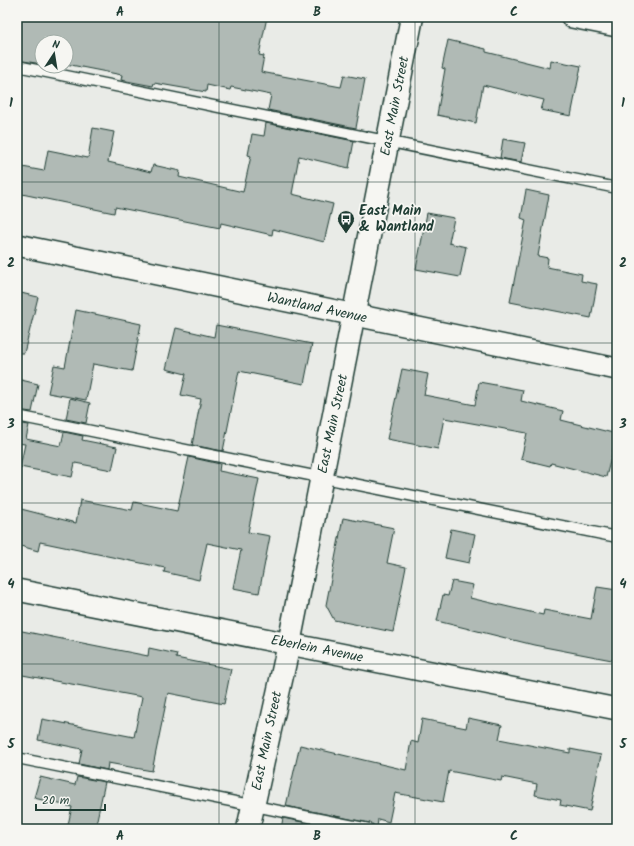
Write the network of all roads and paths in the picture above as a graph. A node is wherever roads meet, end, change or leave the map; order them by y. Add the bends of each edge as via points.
1 (412, 17) edge
2 (572, 17) edge
3 (617, 26) edge
4 (17, 66) edge
5 (388, 142) junction
6 (617, 188) edge
7 (17, 245) edge
8 (355, 315) junction
9 (617, 369) edge
10 (17, 416) edge
11 (322, 478) junction
12 (617, 537) edge
13 (17, 590) edge
14 (289, 644) junction
15 (617, 709) edge
16 (17, 758) edge
17 (253, 806) junction
18 (248, 829) edge
19 (370, 829) edge

1 - 5 street, East Main Street
2 - 3 street
4 - 5 lane
5 - 6 lane
5 - 8 street, East Main Street
7 - 8 street, Wantland Avenue
8 - 9 street, Wantland Avenue
8 - 11 street, East Main Street
10 - 11 lane
11 - 12 lane
11 - 14 street, East Main Street
13 - 14 street, Eberlein Avenue
14 - 15 street, Eberlein Avenue
14 - 17 street, East Main Street
16 - 17 lane
17 - 18 street, East Main Street
17 - 19 lane

